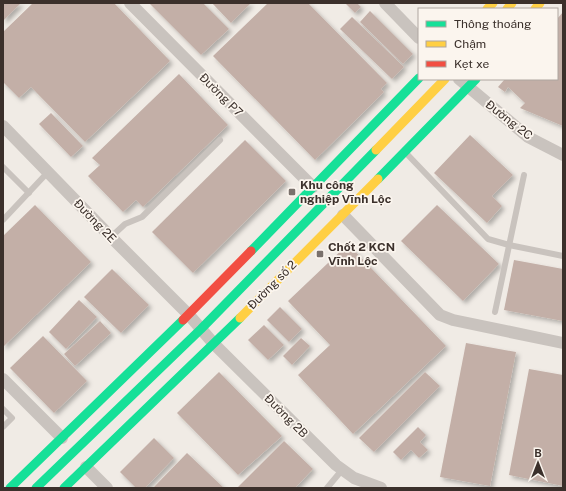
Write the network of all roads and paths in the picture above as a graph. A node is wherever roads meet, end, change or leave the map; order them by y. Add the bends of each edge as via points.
1 (130, 3) edge
2 (385, 3) edge
3 (418, 37) edge
4 (418, 79) edge
5 (444, 80) edge
6 (460, 80) edge
7 (475, 80) edge
8 (468, 88) junction
9 (3, 126) edge
10 (220, 140) dead end
11 (405, 152) junction
12 (563, 155) edge
13 (3, 167) edge
14 (48, 172) junction
15 (524, 176) dead end
16 (313, 187) junction
17 (29, 193) junction
18 (343, 215) junction
19 (3, 220) edge
20 (111, 237) junction
21 (509, 245) junction
22 (563, 256) edge
23 (495, 312) dead end
24 (189, 315) junction
25 (201, 329) junction
26 (214, 344) junction
27 (563, 344) edge
28 (3, 379) edge
29 (3, 409) edge
30 (3, 427) edge
31 (62, 438) junction
32 (86, 467) junction
33 (342, 470) junction
34 (10, 488) edge
35 (36, 488) edge
36 (64, 488) edge
37 (107, 488) edge
38 (327, 488) edge
39 (381, 488) edge

1 - 16 street, Đường P7
2 - 3 street
4 - 16 main road
5 - 25 main road, Đường số 2
6 - 8 street, Đường 2C
7 - 8 main road, Đường số 2
8 - 11 main road, Đường số 2
8 - 12 street, Đường 2C via 528,137
9 - 14 street, Đường 2E
10 - 20 lane via 142,217 125,224
11 - 18 main road, Đường số 2
11 - 21 lane via 488,239
13 - 17 lane
14 - 17 lane
14 - 20 street, Đường 2E
15 - 21 lane
16 - 24 main road
17 - 19 lane
18 - 26 main road, Đường số 2
18 - 27 street via 440,314 453,320
20 - 24 street, Đường 2E
21 - 22 lane
21 - 23 lane
24 - 25 street, Đường 2E
24 - 31 main road
25 - 26 street, Đường 2B
25 - 35 main road, Đường số 2
26 - 32 main road, Đường số 2
26 - 33 street, Đường 2B
28 - 31 street
29 - 30 lane via 12,418
31 - 34 main road
32 - 36 main road, Đường số 2
32 - 37 street
33 - 38 lane
33 - 39 street, Đường 2B via 354,478

